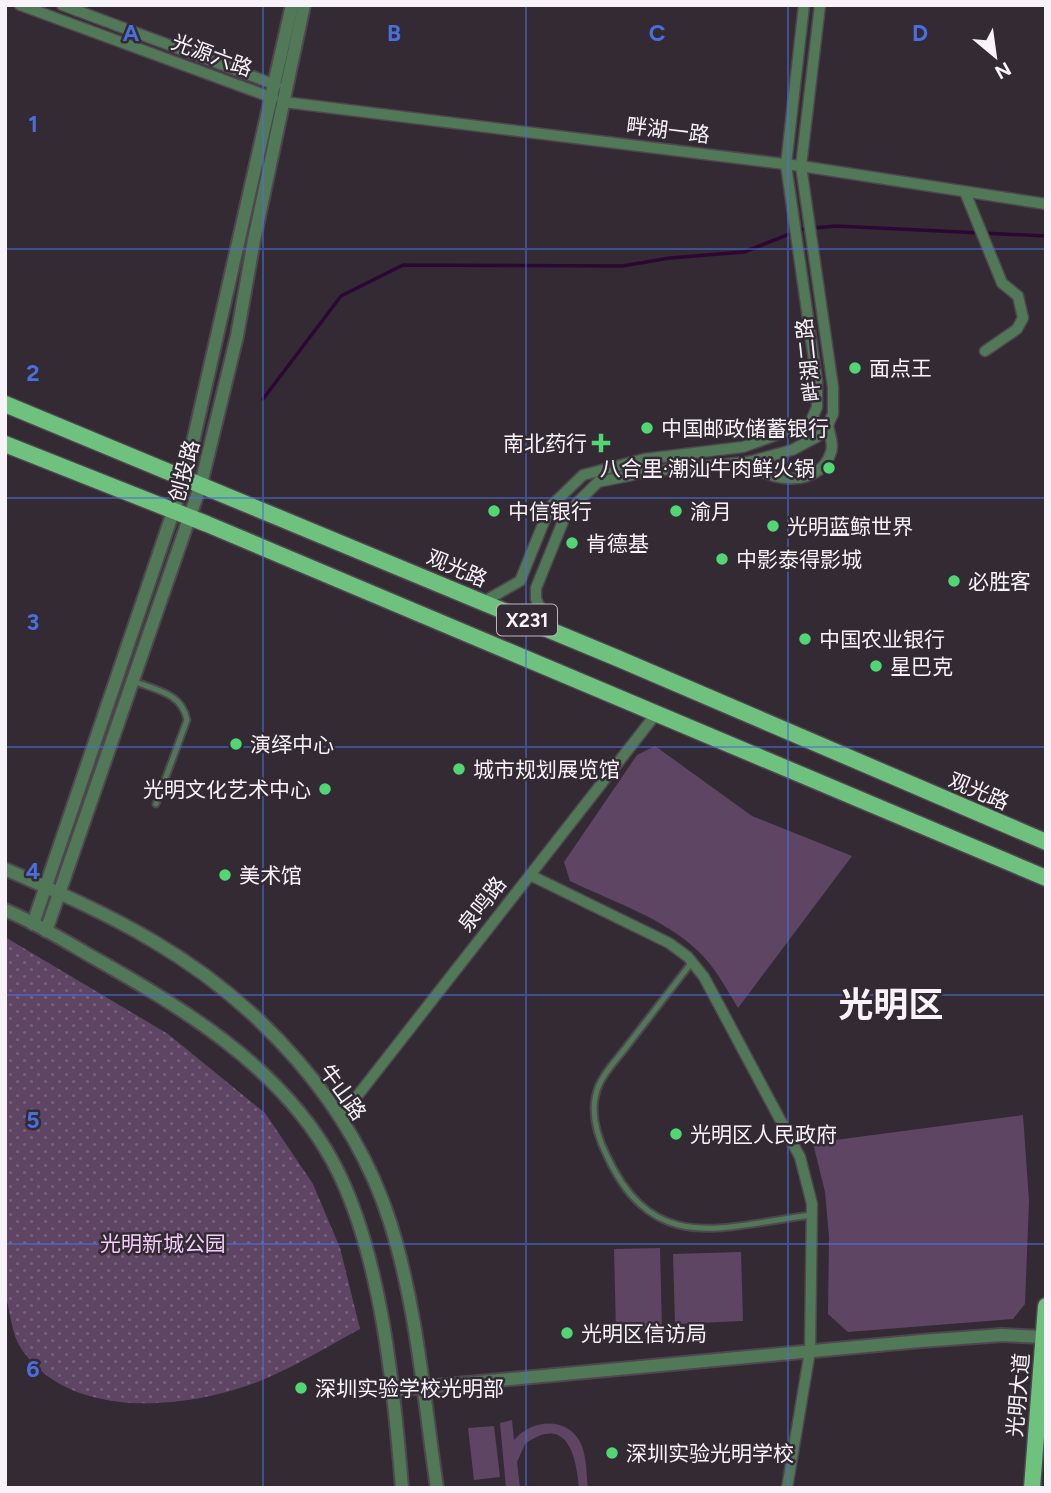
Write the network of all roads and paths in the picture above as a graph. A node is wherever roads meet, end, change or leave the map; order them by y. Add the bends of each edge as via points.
1 (20, 5) edge
2 (62, 5) edge
3 (292, 5) edge
4 (304, 5) edge
5 (804, 5) edge
6 (820, 5) edge
7 (276, 85) junction
8 (278, 100) junction
9 (786, 165) junction
10 (801, 166) junction
11 (965, 192) junction
12 (1046, 204) edge
13 (985, 351) dead end
14 (5, 404) edge
15 (828, 425) junction
16 (5, 444) edge
17 (748, 462) junction
18 (185, 477) junction
19 (201, 484) junction
20 (173, 511) junction
21 (191, 518) junction
22 (482, 602) junction
23 (550, 630) junction
24 (133, 681) junction
25 (656, 714) junction
26 (156, 804) dead end
27 (1046, 842) edge
28 (5, 869) edge
29 (530, 875) junction
30 (1046, 878) edge
31 (46, 887) junction
32 (60, 893) junction
33 (5, 909) edge
34 (33, 924) junction
35 (46, 931) junction
36 (692, 962) junction
37 (340, 1118) junction
38 (812, 1215) junction
39 (1046, 1306) edge
40 (1044, 1337) edge
41 (810, 1351) junction
42 (422, 1386) junction
43 (392, 1390) junction
44 (402, 1488) edge
45 (437, 1488) edge
46 (787, 1488) edge
47 (1032, 1488) edge

1 - 8 street, 光源六路
2 - 7 street, 光源六路
3 - 7 street, 创投路
4 - 8 street, 创投路
5 - 9 street, 畔湖二路
6 - 10 street, 畔湖二路
7 - 8 street, 创投路
8 - 9 street, 畔湖一路
8 - 18 street, 创投路
8 - 19 street, 创投路 via 237,336
9 - 10 street, 畔湖一路
9 - 22 street, 畔湖二路 via 817,394 810,423 743,447 645,459 583,475 550,507 520,581
10 - 11 street, 畔湖一路
10 - 15 street, 畔湖二路 via 833,387 833,414
11 - 12 street, 畔湖一路
11 - 13 street via 1002,284 1018,296 1023,318 1017,329
14 - 18 main road, 观光路 / X231
15 - 17 street, 畔湖二路 via 824,433 792,450
15 - 17 street via 832,450 824,466 800,480 760,474
16 - 20 main road, X231
17 - 23 street, 畔湖二路 via 652,471 598,482 566,514 536,588
18 - 19 main road, 观光路 / X231
18 - 20 street, 创投路
19 - 21 street, 创投路
19 - 22 main road, 观光路 / X231
20 - 21 main road, X231
20 - 31 street, 创投路
21 - 24 street, 创投路
21 - 25 main road, X231
22 - 23 main road, 观光路 / X231
23 - 27 main road, 观光路 / X231
24 - 26 lane via 176,697 185,707 187,720
24 - 32 street, 创投路
25 - 29 street, 泉鸣路
25 - 30 main road, X231
28 - 31 street, 牛山路
29 - 36 street via 669,943
29 - 37 street, 泉鸣路
31 - 32 street, 牛山路
31 - 34 street, 创投路
32 - 35 street, 创投路
32 - 37 street, 牛山路 via 152,940 212,980 288,1051
33 - 34 street
34 - 35 street
35 - 43 street via 195,1017 307,1122 333,1163 362,1238
36 - 38 street via 800,1157
36 - 38 lane via 600,1082 594,1112 605,1153 626,1190 642,1207 685,1229
37 - 42 street, 牛山路 via 375,1181 390,1223
38 - 41 street
39 - 40 main road, 光明大道
40 - 41 street via 1002,1335
40 - 47 main road, 光明大道
41 - 42 street
41 - 46 street
42 - 43 street
42 - 45 street, 牛山路
43 - 44 street

